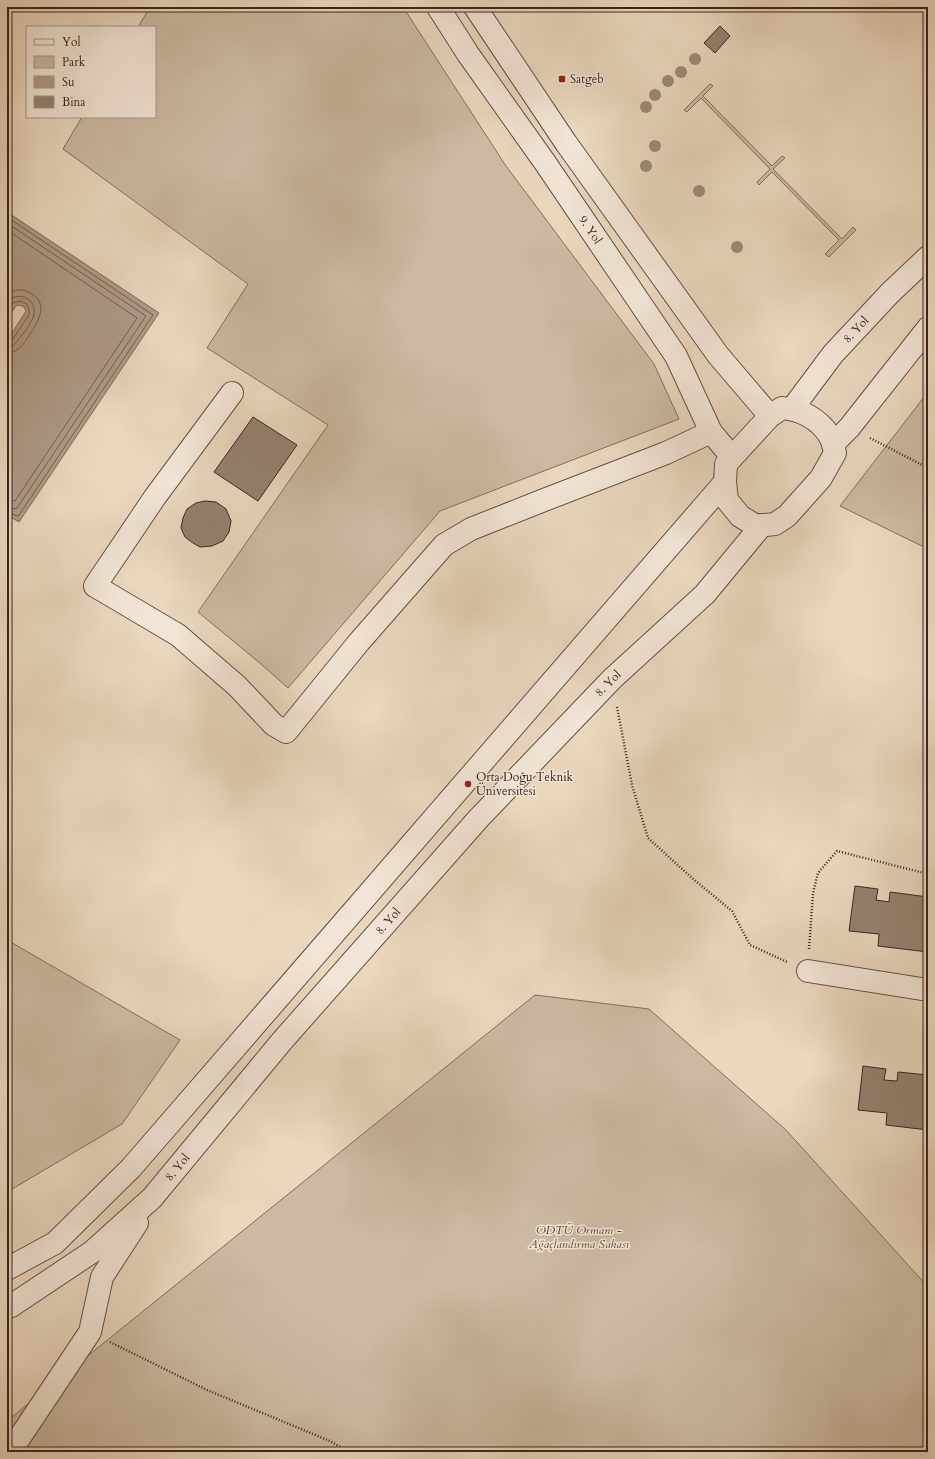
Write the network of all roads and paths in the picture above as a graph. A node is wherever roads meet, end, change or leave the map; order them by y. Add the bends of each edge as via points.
1 (438, 7) edge
2 (474, 7) edge
3 (566, 143) junction
4 (546, 164) junction
5 (928, 257) edge
6 (928, 328) edge
7 (232, 393) dead end
8 (792, 409) junction
9 (770, 416) junction
10 (849, 428) junction
11 (711, 432) junction
12 (833, 444) junction
13 (732, 457) junction
14 (928, 468) edge
15 (725, 482) junction
16 (762, 525) junction
17 (612, 679) junction
18 (928, 874) edge
19 (808, 971) junction
20 (928, 990) edge
21 (152, 1198) junction
22 (7, 1269) edge
23 (7, 1307) edge
24 (90, 1332) junction
25 (10, 1452) edge
26 (349, 1452) edge

1 - 4 street, 9. Yol
2 - 3 street
3 - 4 street
3 - 9 street via 718,355
4 - 11 street, 9. Yol via 676,356
5 - 8 street, 8. Yol via 833,354
6 - 10 street
7 - 11 street via 155,497 95,586 178,635 237,686 274,724 286,732 359,642 444,545 471,529 666,453
8 - 9 street via 782,408
8 - 12 street via 820,424
9 - 13 street
10 - 12 street
10 - 14 path
11 - 13 street, 9. Yol
12 - 16 street via 835,453 821,478 788,516 774,524
13 - 15 street via 726,464
15 - 16 street via 727,500 740,516 756,526
15 - 22 street via 131,1168 55,1243
16 - 17 street, 8. Yol via 705,594
17 - 19 path via 632,785 648,838 732,912 750,945
17 - 21 street, 8. Yol via 479,818 282,1041
18 - 19 path via 837,851 818,873 813,893
19 - 20 street
21 - 23 street, 8. Yol via 92,1252
21 - 24 street via 102,1277
24 - 25 street
24 - 26 path via 207,1390 330,1441

